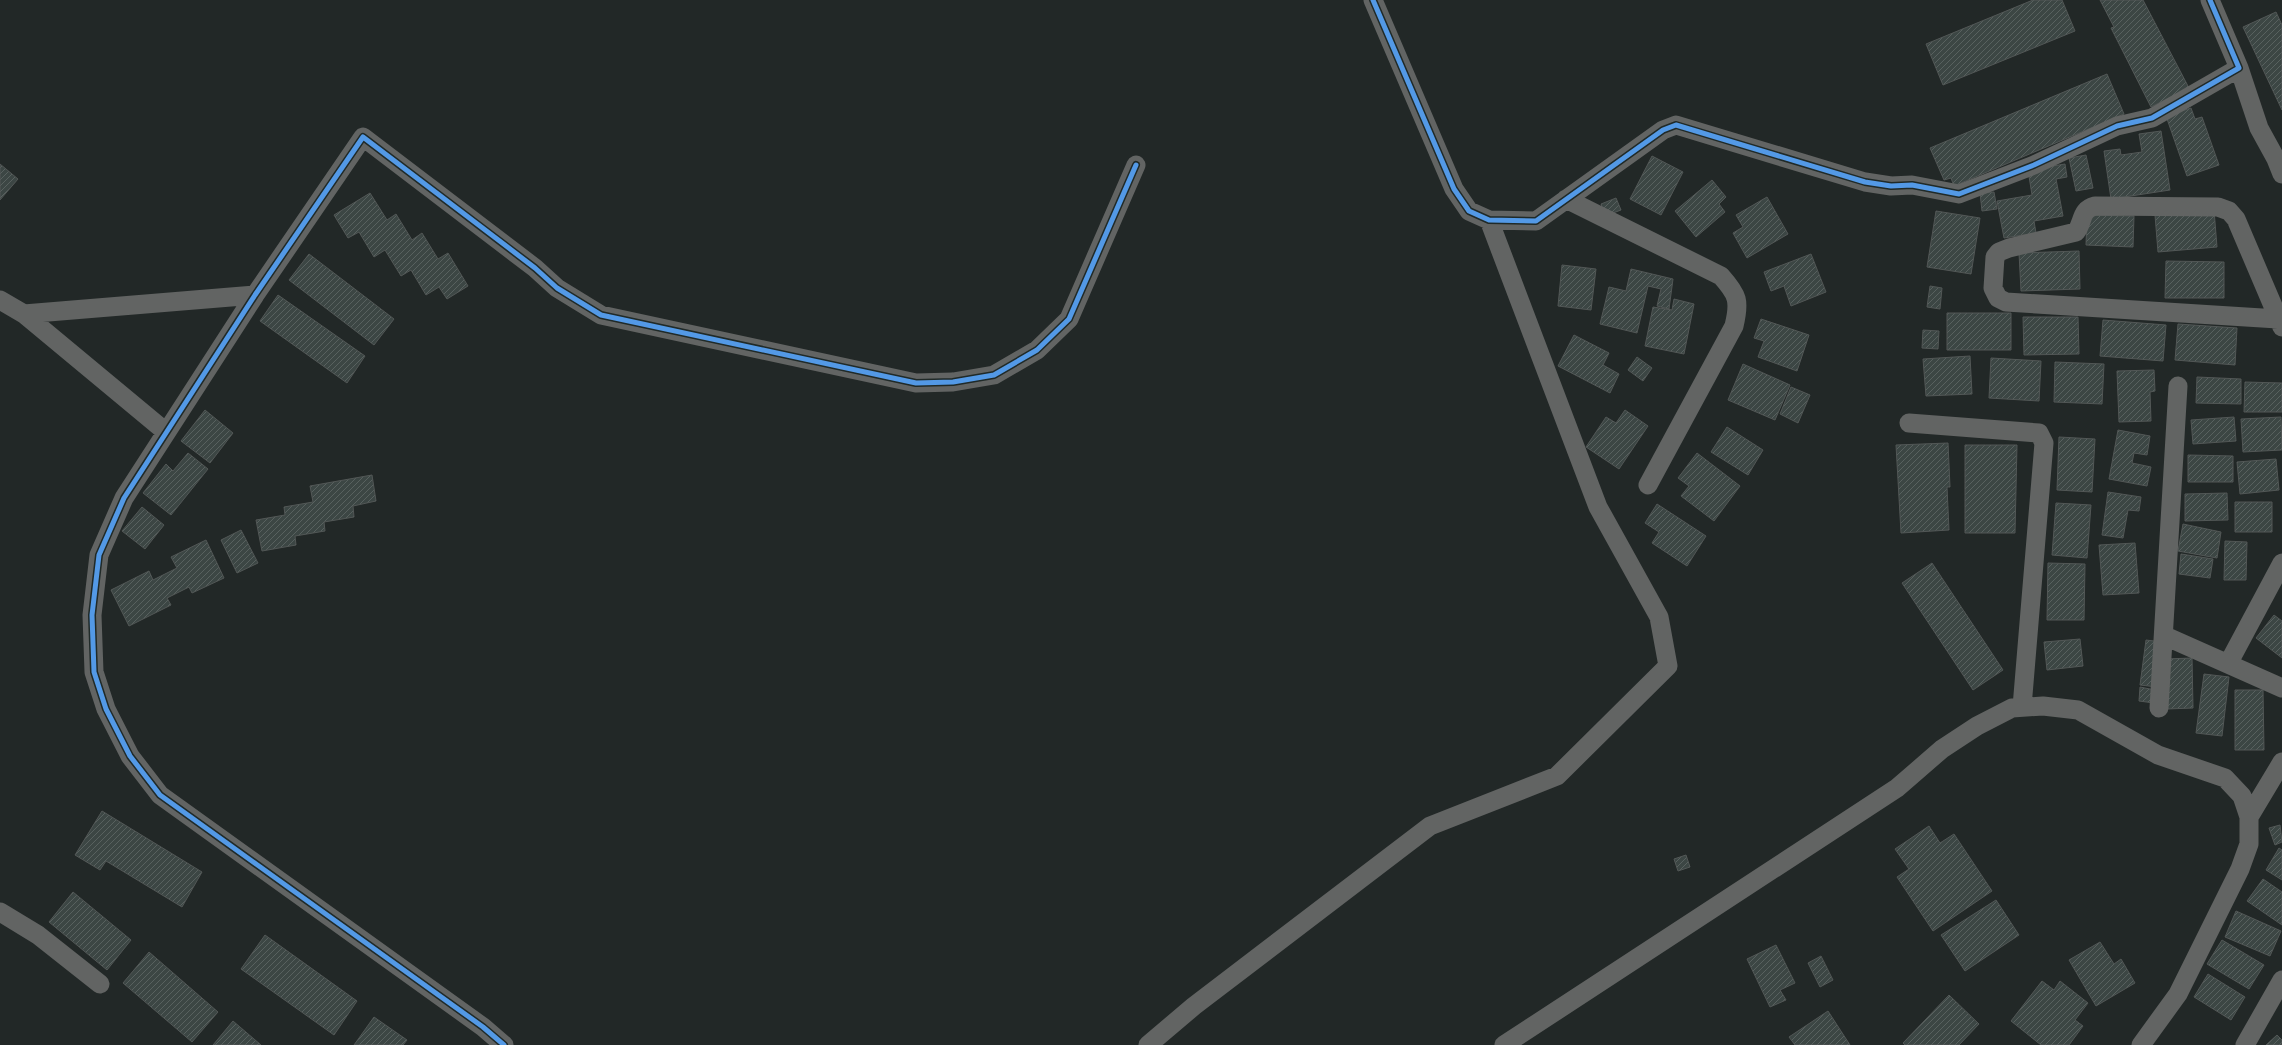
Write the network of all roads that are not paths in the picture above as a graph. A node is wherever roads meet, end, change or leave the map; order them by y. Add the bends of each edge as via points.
1 (1373, 0) edge
2 (2210, 0) edge
3 (2239, 68) junction
4 (1136, 165) dead end
5 (2282, 174) edge
6 (1566, 199) junction
7 (1489, 220) junction
8 (255, 295) junction
9 (0, 300) edge
10 (24, 314) junction
11 (2280, 323) edge
12 (2178, 386) dead end
13 (1909, 423) dead end
14 (166, 432) junction
15 (1648, 485) dead end
16 (2282, 563) edge
17 (2164, 636) junction
18 (2228, 664) junction
19 (2282, 688) edge
20 (2022, 707) junction
21 (2159, 708) dead end
22 (2282, 762) edge
23 (2250, 817) junction
24 (0, 912) edge
25 (2282, 980) edge
26 (100, 984) dead end
27 (504, 1045) edge
28 (1148, 1045) edge
29 (1504, 1045) edge
30 (2140, 1045) edge
31 (2245, 1045) edge

1 - 7 street via 1454,189 1469,211
2 - 3 street
3 - 5 street via 2259,128
3 - 6 street via 2152,118 2117,126 2034,164 1959,194 1912,185 1891,186 1865,182 1676,125 1663,130
4 - 8 street via 1069,319 1037,350 994,374 953,382 916,384 601,315 558,288 363,137
6 - 7 street via 1536,221
6 - 15 street via 1721,276 1735,291 1739,306 1734,326
7 - 28 street via 1598,507 1658,617 1668,666 1557,776 1430,826 1194,1006
8 - 10 street
8 - 14 street
9 - 10 street
10 - 14 street
11 - 11 street via 2006,302 1998,298 1993,288 1995,257 1999,252 2009,248 2076,232 2080,227 2083,213 2087,208 2095,206 2218,207 2229,211 2236,219
12 - 17 street
13 - 20 street via 2039,433 2044,442
14 - 27 street via 124,498 99,555 92,615 94,672 106,709 130,756 160,795 483,1027
16 - 18 street
17 - 18 street
17 - 21 street
18 - 19 street
20 - 23 street via 2043,706 2078,710 2158,756 2225,778 2242,796
20 - 29 street via 2012,708 1956,738 1897,788
22 - 23 street
23 - 30 street via 2249,844 2240,869 2178,994
24 - 26 street via 38,935
25 - 31 street

